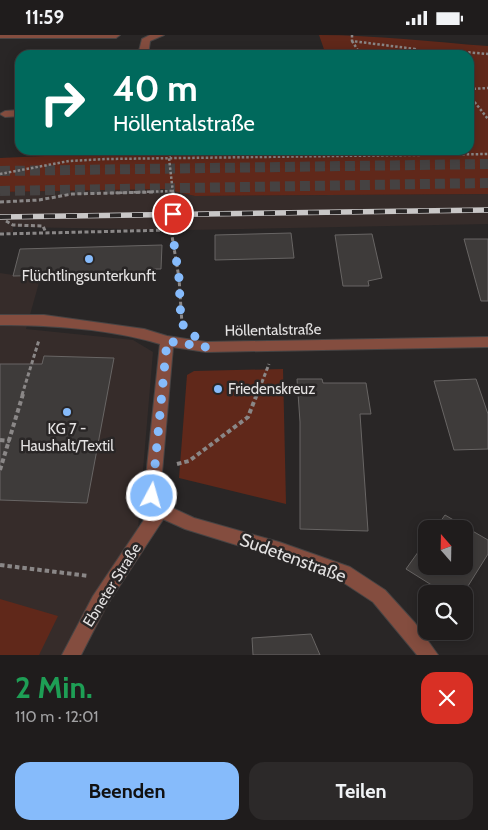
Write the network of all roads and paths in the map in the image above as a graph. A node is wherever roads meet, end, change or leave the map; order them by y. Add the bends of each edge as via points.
1 (0, 35) edge
2 (116, 35) edge
3 (160, 35) edge
4 (352, 35) edge
5 (352, 41) junction
6 (144, 50) edge
7 (358, 50) edge
8 (416, 50) edge
9 (474, 53) edge
10 (488, 54) edge
11 (488, 88) edge
12 (474, 89) edge
13 (474, 101) edge
14 (15, 113) edge
15 (5, 114) dead end
16 (488, 119) edge
17 (474, 154) edge
18 (488, 154) edge
19 (170, 155) edge
20 (408, 155) edge
21 (169, 158) junction
22 (0, 174) edge
23 (173, 191) junction
24 (2, 203) edge
25 (6, 221) dead end
26 (172, 230) junction
27 (46, 233) junction
28 (0, 235) edge
29 (0, 320) edge
30 (44, 321) junction
31 (167, 341) junction
32 (488, 342) edge
33 (206, 347) junction
34 (276, 347) junction
35 (0, 440) edge
36 (10, 441) junction
37 (0, 470) edge
38 (154, 471) junction
39 (160, 510) junction
40 (0, 565) edge
41 (99, 578) dead end
42 (71, 655) edge
43 (429, 655) edge

1 - 2 street
3 - 6 street via 146,39
4 - 5 path
5 - 7 path
5 - 8 path
9 - 10 path
11 - 12 path
13 - 16 path
14 - 15 street
17 - 18 path
19 - 21 path
20 - 21 path
21 - 22 path via 69,161
21 - 23 path
23 - 24 path via 72,194
23 - 26 path
25 - 27 path via 13,225 43,226
26 - 27 path
26 - 33 path via 181,323
27 - 28 path
29 - 30 street, Höllentalstraße
30 - 31 street, Höllentalstraße via 144,334
30 - 36 path
31 - 33 street, Höllentalstraße
31 - 38 street
32 - 34 street, Höllentalstraße
33 - 34 street, Höllentalstraße
34 - 38 path via 248,417 189,461
35 - 36 path
36 - 37 path
38 - 39 street via 152,496
39 - 42 street, Ebneter Straße via 99,603
39 - 43 street, Sudetenstraße via 190,524 344,573 379,596
40 - 41 path

